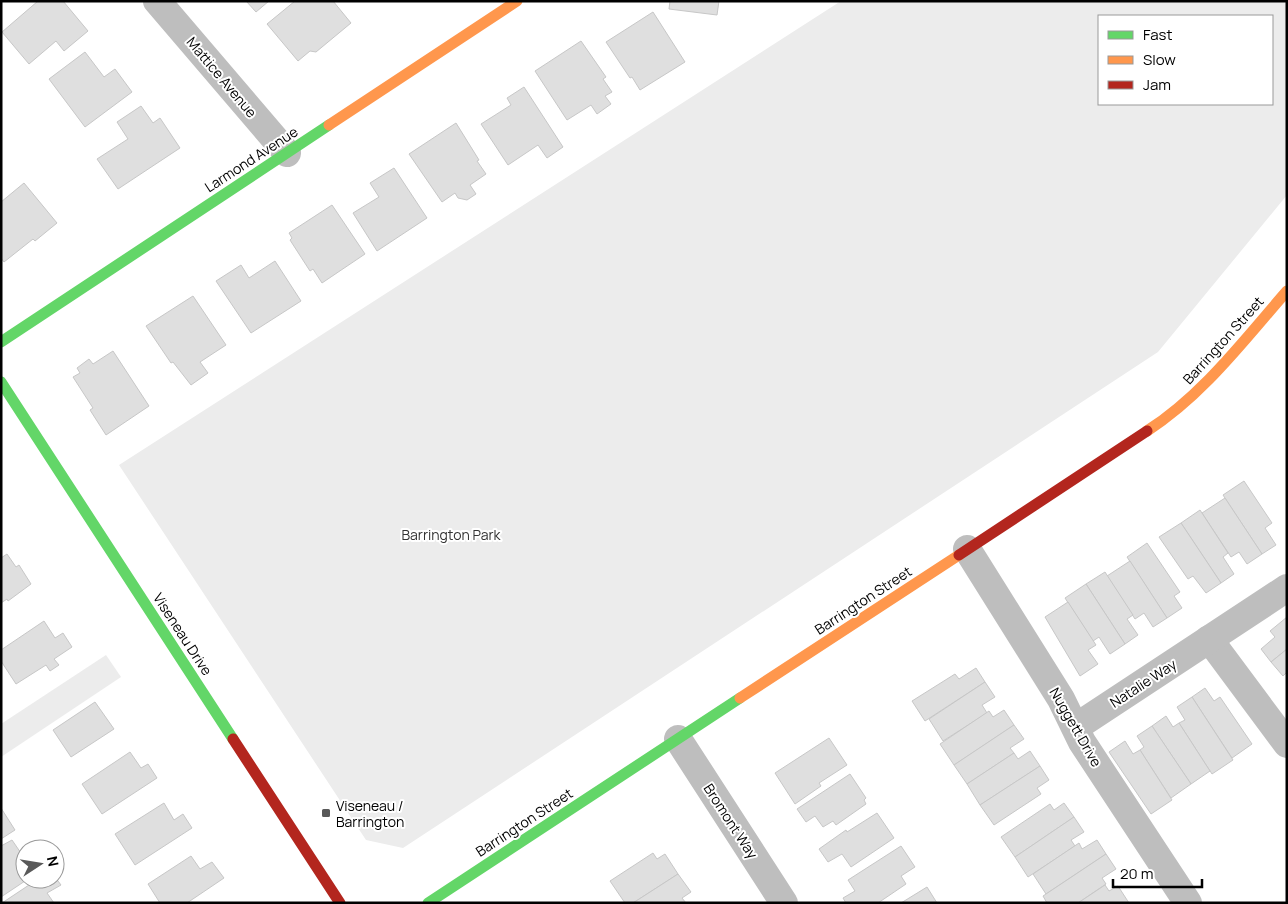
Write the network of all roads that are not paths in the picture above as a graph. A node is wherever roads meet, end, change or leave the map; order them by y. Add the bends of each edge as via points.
1 (157, 1) edge
2 (517, 1) edge
3 (287, 153) junction
4 (1287, 291) edge
5 (1, 342) edge
6 (1, 382) edge
7 (967, 549) junction
8 (1287, 588) edge
9 (1209, 639) junction
10 (1076, 727) junction
11 (678, 739) junction
12 (1287, 744) edge
13 (340, 903) edge
14 (428, 903) edge
15 (784, 903) edge
16 (1188, 903) edge

1 - 3 street, Mattice Avenue
2 - 3 street, Larmond Avenue
3 - 5 street, Larmond Avenue
4 - 7 street, Barrington Street via 1229,360 1167,418
6 - 13 street, Viseneau Drive
7 - 10 street, Nuggett Drive
7 - 11 street, Barrington Street
8 - 9 street, Natalie Way
9 - 10 street, Natalie Way
9 - 12 street
10 - 16 street, Nuggett Drive via 1082,742
11 - 14 street, Barrington Street
11 - 15 street, Bromont Way

